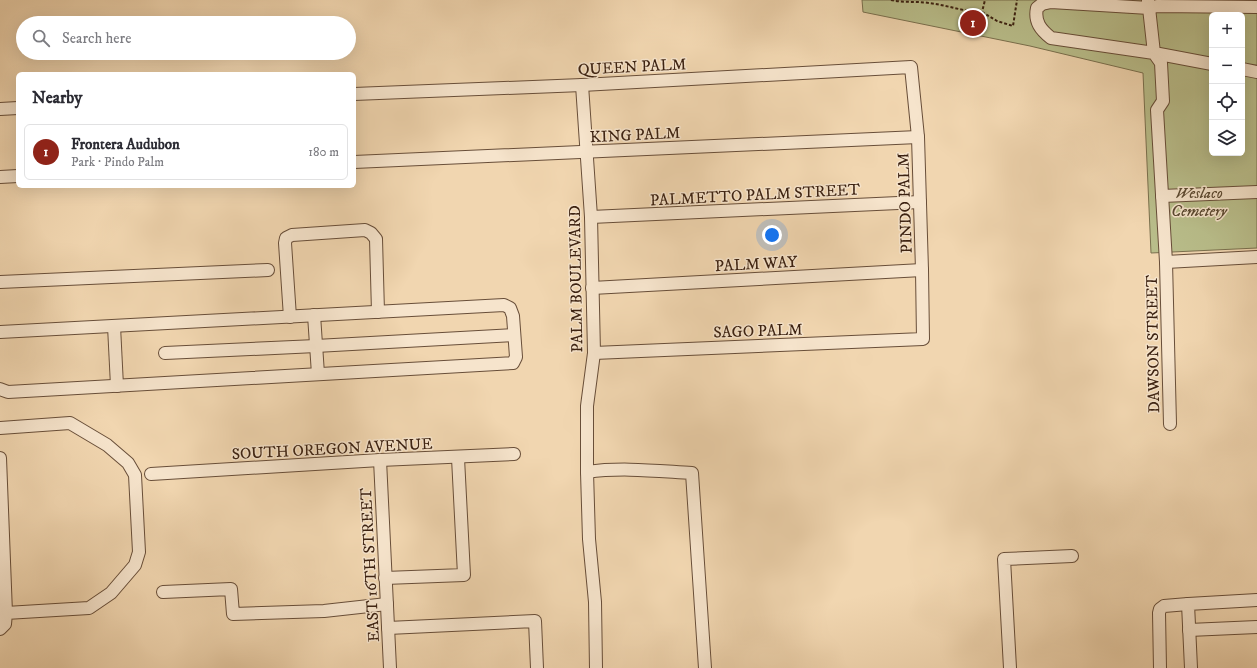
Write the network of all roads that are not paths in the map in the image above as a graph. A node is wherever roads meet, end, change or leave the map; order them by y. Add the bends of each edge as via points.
1 (1148, 4) edge
2 (1257, 7) edge
3 (1154, 53) junction
4 (1209, 63) edge
5 (911, 67) joint
6 (1245, 70) edge
7 (1257, 72) edge
8 (582, 85) junction
9 (356, 94) edge
10 (16, 108) edge
11 (0, 109) edge
12 (918, 137) junction
13 (586, 152) junction
14 (356, 162) edge
15 (16, 176) edge
16 (0, 177) edge
17 (1257, 192) edge
18 (1162, 196) junction
19 (920, 202) junction
20 (591, 217) junction
21 (1257, 258) edge
22 (1166, 262) junction
23 (268, 270) dead end
24 (922, 270) junction
25 (0, 282) edge
26 (592, 288) junction
27 (378, 312) junction
28 (314, 316) junction
29 (290, 317) junction
30 (114, 326) junction
31 (0, 332) edge
32 (514, 335) junction
33 (923, 339) joint
34 (316, 346) junction
35 (165, 352) dead end
36 (594, 353) junction
37 (318, 374) junction
38 (117, 386) junction
39 (0, 389) edge
40 (1170, 424) dead end
41 (0, 428) edge
42 (514, 454) dead end
43 (0, 458) edge
44 (458, 458) junction
45 (380, 460) junction
46 (587, 472) junction
47 (151, 474) dead end
48 (1072, 556) dead end
49 (385, 578) junction
50 (164, 592) dead end
51 (1257, 600) edge
52 (387, 604) junction
53 (1188, 604) junction
54 (6, 614) junction
55 (1257, 627) edge
56 (388, 628) junction
57 (0, 629) edge
58 (1189, 630) junction
59 (390, 668) edge
60 (537, 668) edge
61 (596, 668) edge
62 (705, 668) edge
63 (1010, 668) edge
64 (1160, 668) edge
65 (1191, 668) edge

1 - 2 street
1 - 3 street, DAWSON STREET
1 - 3 street via 1051,2 1037,8 1037,21 1038,26 1051,38
3 - 4 street
3 - 18 street, DAWSON STREET via 1161,63 1163,94 1163,101 1157,110
5 - 8 street, QUEEN PALM
5 - 12 street, PINDO PALM
6 - 7 street
8 - 9 street, QUEEN PALM
8 - 13 street, PALM BOULEVARD
10 - 11 street
12 - 13 street, KING PALM
12 - 19 street, PINDO PALM
13 - 14 street, KING PALM
13 - 20 street, PALM BOULEVARD
15 - 16 street
17 - 18 street
18 - 22 street, DAWSON STREET
19 - 20 street, PALMETTO PALM STREET
19 - 24 street, PINDO PALM
20 - 26 street, PALM BOULEVARD
21 - 22 street
22 - 40 street, DAWSON STREET
23 - 25 street
24 - 26 street, PALM WAY
24 - 33 street, PINDO PALM
26 - 36 street, PALM BOULEVARD
27 - 28 street
27 - 29 street via 376,239 365,230 292,235 286,238
27 - 32 street via 504,305 510,308 513,316
28 - 29 street
28 - 34 street
29 - 30 street
30 - 31 street
30 - 38 street
32 - 34 street
32 - 37 street via 516,357 513,363
33 - 36 street, SAGO PALM
34 - 35 street
34 - 37 street
36 - 46 street, PALM BOULEVARD via 587,406
37 - 38 street
38 - 39 street via 8,392
41 - 54 street via 70,423 107,445 128,463 135,475 139,552 135,565 111,593 89,608
42 - 44 street, SOUTH OREGON AVENUE
43 - 54 street
44 - 45 street, SOUTH OREGON AVENUE
44 - 49 street via 464,575
45 - 47 street, SOUTH OREGON AVENUE
45 - 49 street, EAST 16TH STREET
46 - 61 street, PALM BOULEVARD via 589,539 595,602
46 - 62 street via 608,469 692,474
48 - 63 street via 1004,560
49 - 52 street, EAST 16TH STREET
50 - 52 street via 231,590 233,614 324,611
51 - 53 street
52 - 56 street, EAST 16TH STREET
53 - 58 street
53 - 64 street via 1164,606 1160,609
54 - 57 street via 5,624
55 - 58 street
56 - 59 street, EAST 16TH STREET
56 - 60 street via 535,621
58 - 65 street

